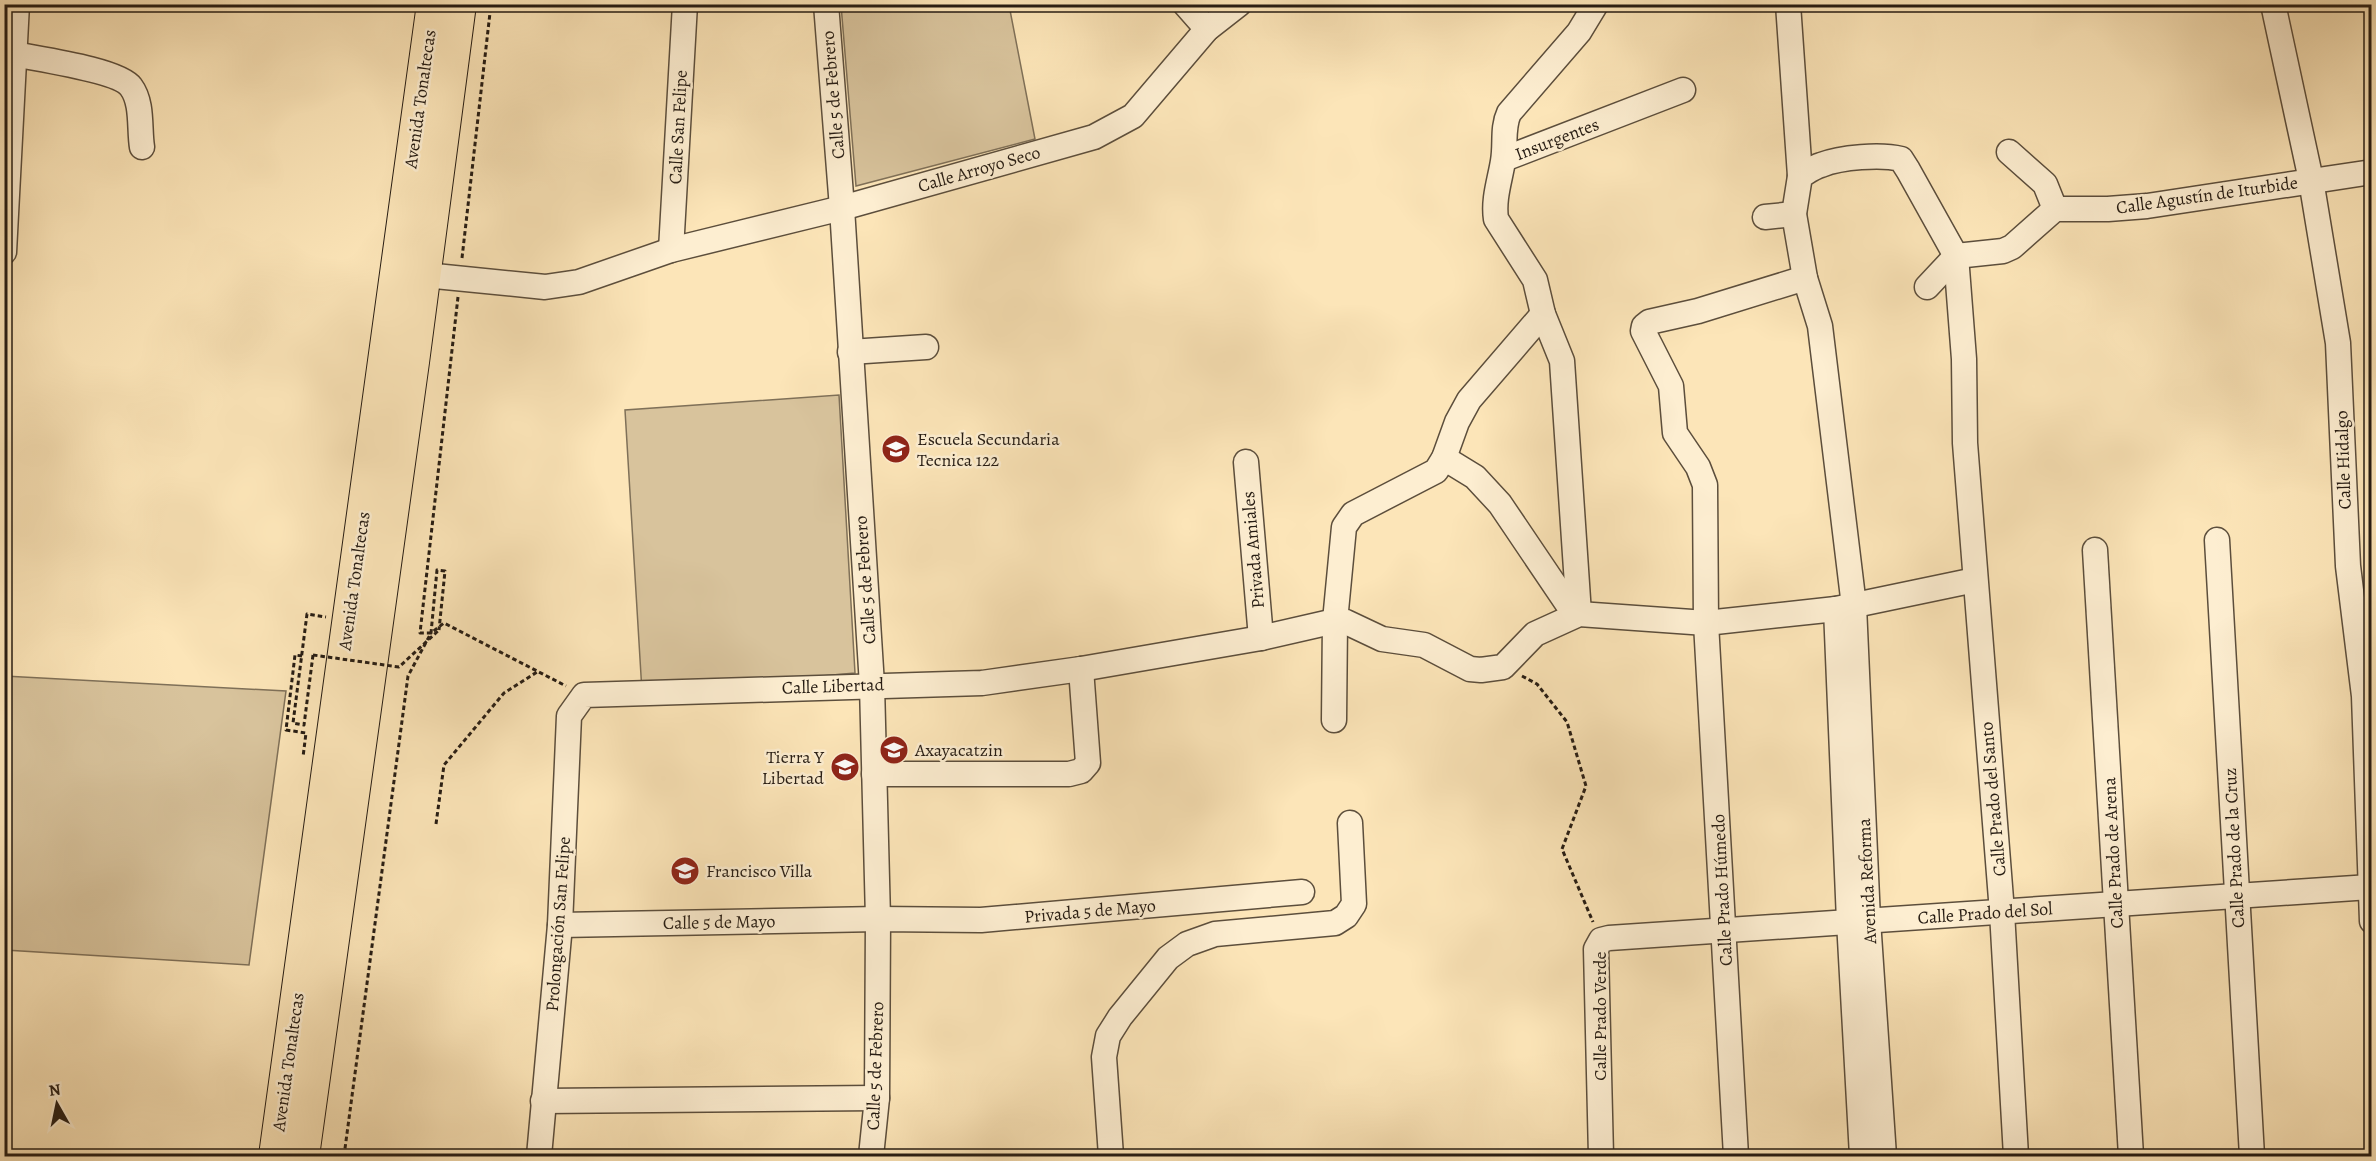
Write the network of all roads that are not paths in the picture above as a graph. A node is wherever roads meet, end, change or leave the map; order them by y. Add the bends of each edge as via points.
1 (17, 4) edge
2 (433, 4) edge
3 (460, 4) edge
4 (685, 4) edge
5 (826, 4) edge
6 (1185, 4) edge
7 (1239, 4) edge
8 (1596, 4) edge
9 (1788, 4) edge
10 (2272, 4) edge
11 (1207, 29) junction
12 (15, 54) junction
13 (1683, 90) dead end
14 (142, 147) dead end
15 (2009, 152) dead end
16 (1504, 159) junction
17 (2372, 172) edge
18 (1800, 176) junction
19 (2311, 180) junction
20 (842, 208) junction
21 (2055, 209) junction
22 (1794, 214) junction
23 (1765, 217) dead end
24 (671, 250) junction
25 (4, 252) edge
26 (1956, 256) junction
27 (425, 275) junction
28 (1805, 278) junction
29 (1927, 287) dead end
30 (1543, 314) junction
31 (926, 347) dead end
32 (850, 352) junction
33 (1444, 458) junction
34 (1246, 462) dead end
35 (2217, 540) dead end
36 (2094, 550) dead end
37 (1975, 580) junction
38 (1845, 607) junction
39 (1577, 614) junction
40 (1335, 621) junction
41 (1706, 623) junction
42 (1261, 638) junction
43 (1081, 669) junction
44 (873, 685) junction
45 (584, 695) joint
46 (1334, 720) dead end
47 (874, 774) junction
48 (1350, 823) dead end
49 (2370, 887) junction
50 (1302, 892) dead end
51 (2237, 896) junction
52 (2116, 904) junction
53 (2002, 912) junction
54 (878, 919) junction
55 (1859, 921) junction
56 (2372, 921) edge
57 (560, 925) junction
58 (1725, 930) junction
59 (1601, 940) joint
60 (877, 1098) junction
61 (543, 1101) junction
62 (275, 1156) edge
63 (303, 1156) edge
64 (539, 1156) edge
65 (871, 1156) edge
66 (1111, 1156) edge
67 (1601, 1156) edge
68 (1736, 1156) edge
69 (1862, 1156) edge
70 (1884, 1156) edge
71 (2016, 1156) edge
72 (2131, 1156) edge
73 (2252, 1156) edge

1 - 12 street
2 - 62 main road, Avenida Tonaltecas
3 - 27 main road, Avenida Tonaltecas
4 - 24 street, Calle San Felipe
5 - 20 street, Calle 5 de Febrero
6 - 11 street
7 - 11 street, Calle Arroyo Seco
8 - 16 street, Insurgentes via 1579,32 1509,113 1504,126
9 - 18 street, Avenida Reforma
10 - 19 street, Calle Hidalgo
11 - 20 street, Calle Arroyo Seco via 1133,116 1094,137
12 - 14 street via 109,74 125,82 132,88 138,105
12 - 25 street
13 - 16 street, Insurgentes
15 - 21 street via 2045,184
16 - 30 street via 1495,199 1496,219 1531,271
17 - 19 street, Calle Agustín de Iturbide
18 - 22 street, Avenida Reforma
18 - 26 street via 1823,164 1847,159 1901,159
19 - 21 street, Calle Agustín de Iturbide via 2147,206
19 - 49 street, Calle Hidalgo via 2338,343 2348,566 2364,696
20 - 24 street, Calle Arroyo Seco
20 - 32 street, Calle 5 de Febrero
21 - 26 street via 2012,247
22 - 23 street
22 - 28 street, Avenida Reforma
24 - 27 street, Calle Arroyo Seco via 564,285
26 - 29 street
26 - 37 street, Calle Prado del Santo
27 - 63 main road, Avenida Tonaltecas
28 - 38 street, Avenida Reforma via 1820,326
28 - 41 street, Calle Prado Húmedo via 1644,326 1671,386 1675,433 1705,485
30 - 33 street via 1469,400
30 - 39 street via 1562,361
31 - 32 street
32 - 44 street, Calle 5 de Febrero
33 - 39 street via 1475,477 1500,504
33 - 40 street via 1436,471 1347,520
34 - 42 street, Privada Amiales
35 - 51 street, Calle Prado de la Cruz
36 - 52 street, Calle Prado de Arena
37 - 38 street
37 - 53 street, Calle Prado del Santo
38 - 41 street
38 - 55 street, Avenida Reforma
39 - 40 street via 1535,634 1503,667 1470,669 1424,645 1382,639 1346,622
39 - 41 street
40 - 42 street, Calle Libertad
40 - 46 street
41 - 58 street, Calle Prado Húmedo
42 - 43 street, Calle Libertad
43 - 44 street, Calle Libertad via 982,683
43 - 47 street via 1088,763 1081,771
44 - 45 street, Calle Libertad
44 - 47 street, Calle 5 de Febrero
45 - 57 street, Prolongación San Felipe via 569,716
47 - 54 street, Calle 5 de Febrero
48 - 66 street via 1354,904 1346,916 1335,923 1215,934 1187,944 1168,958 1120,1017 1108,1036 1104,1057
49 - 51 street, Calle Prado del Sol
49 - 56 street, Calle Hidalgo
50 - 54 street, Privada 5 de Mayo via 981,921
51 - 52 street, Calle Prado del Sol
51 - 73 street, Calle Prado de la Cruz
52 - 53 street, Calle Prado del Sol
52 - 72 street, Calle Prado de Arena
53 - 55 street, Calle Prado del Sol
53 - 71 street, Calle Prado del Santo
54 - 57 street, Calle 5 de Mayo
54 - 60 street, Calle 5 de Febrero
55 - 58 street, Calle Prado del Sol
55 - 69 street, Avenida Reforma
55 - 70 street, Avenida Reforma
57 - 61 street, Prolongación San Felipe
58 - 59 street, Calle Prado del Sol
58 - 68 street, Calle Prado Húmedo
59 - 67 street, Calle Prado Verde via 1596,949
60 - 61 street
60 - 65 street, Calle 5 de Febrero
61 - 64 street, Prolongación San Felipe

